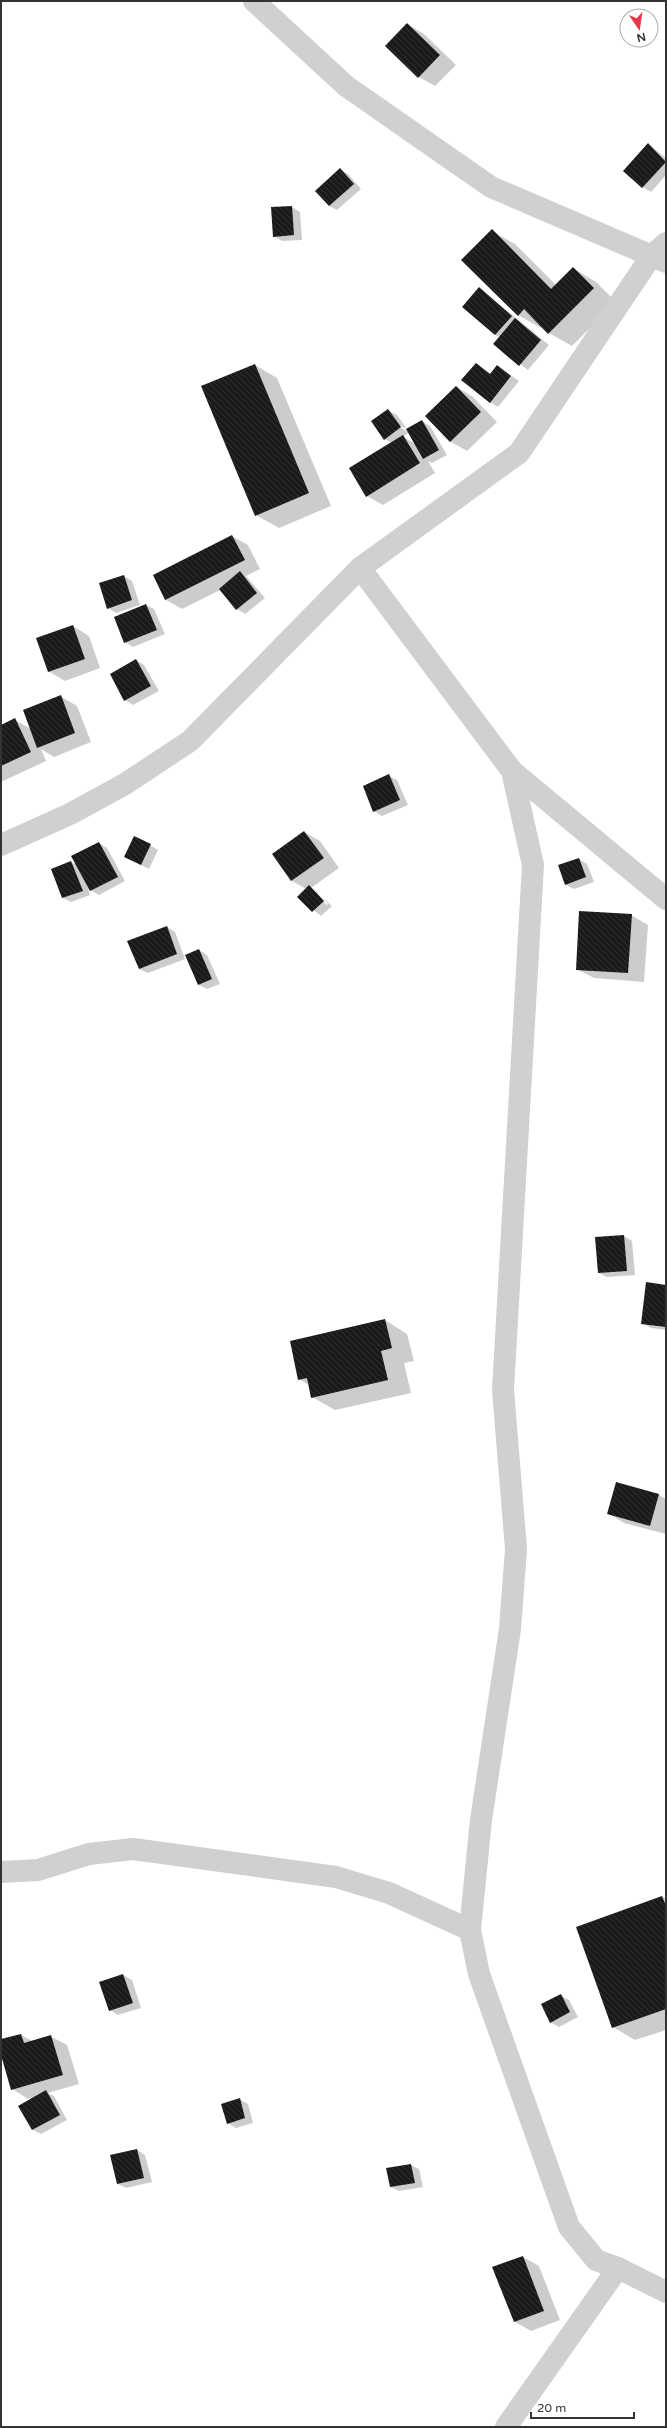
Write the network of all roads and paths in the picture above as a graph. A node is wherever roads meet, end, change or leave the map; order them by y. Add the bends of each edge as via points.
1 (254, 1) edge
2 (661, 253) edge
3 (360, 568) junction
4 (512, 771) junction
5 (1, 845) edge
6 (666, 899) edge
7 (1, 1872) edge
8 (470, 1930) junction
9 (618, 2268) junction
10 (666, 2292) edge
11 (506, 2427) edge

1 - 2 street via 346,86 491,187
2 - 3 street via 519,453
3 - 4 street
3 - 5 street via 190,741 118,788 70,814
4 - 6 street
4 - 8 street via 533,865 503,1390 516,1549 510,1629 481,1820
7 - 8 street via 38,1870 89,1854 133,1849 336,1877 389,1893
8 - 9 street via 478,1974 569,2227 596,2260
9 - 10 street
9 - 11 street

